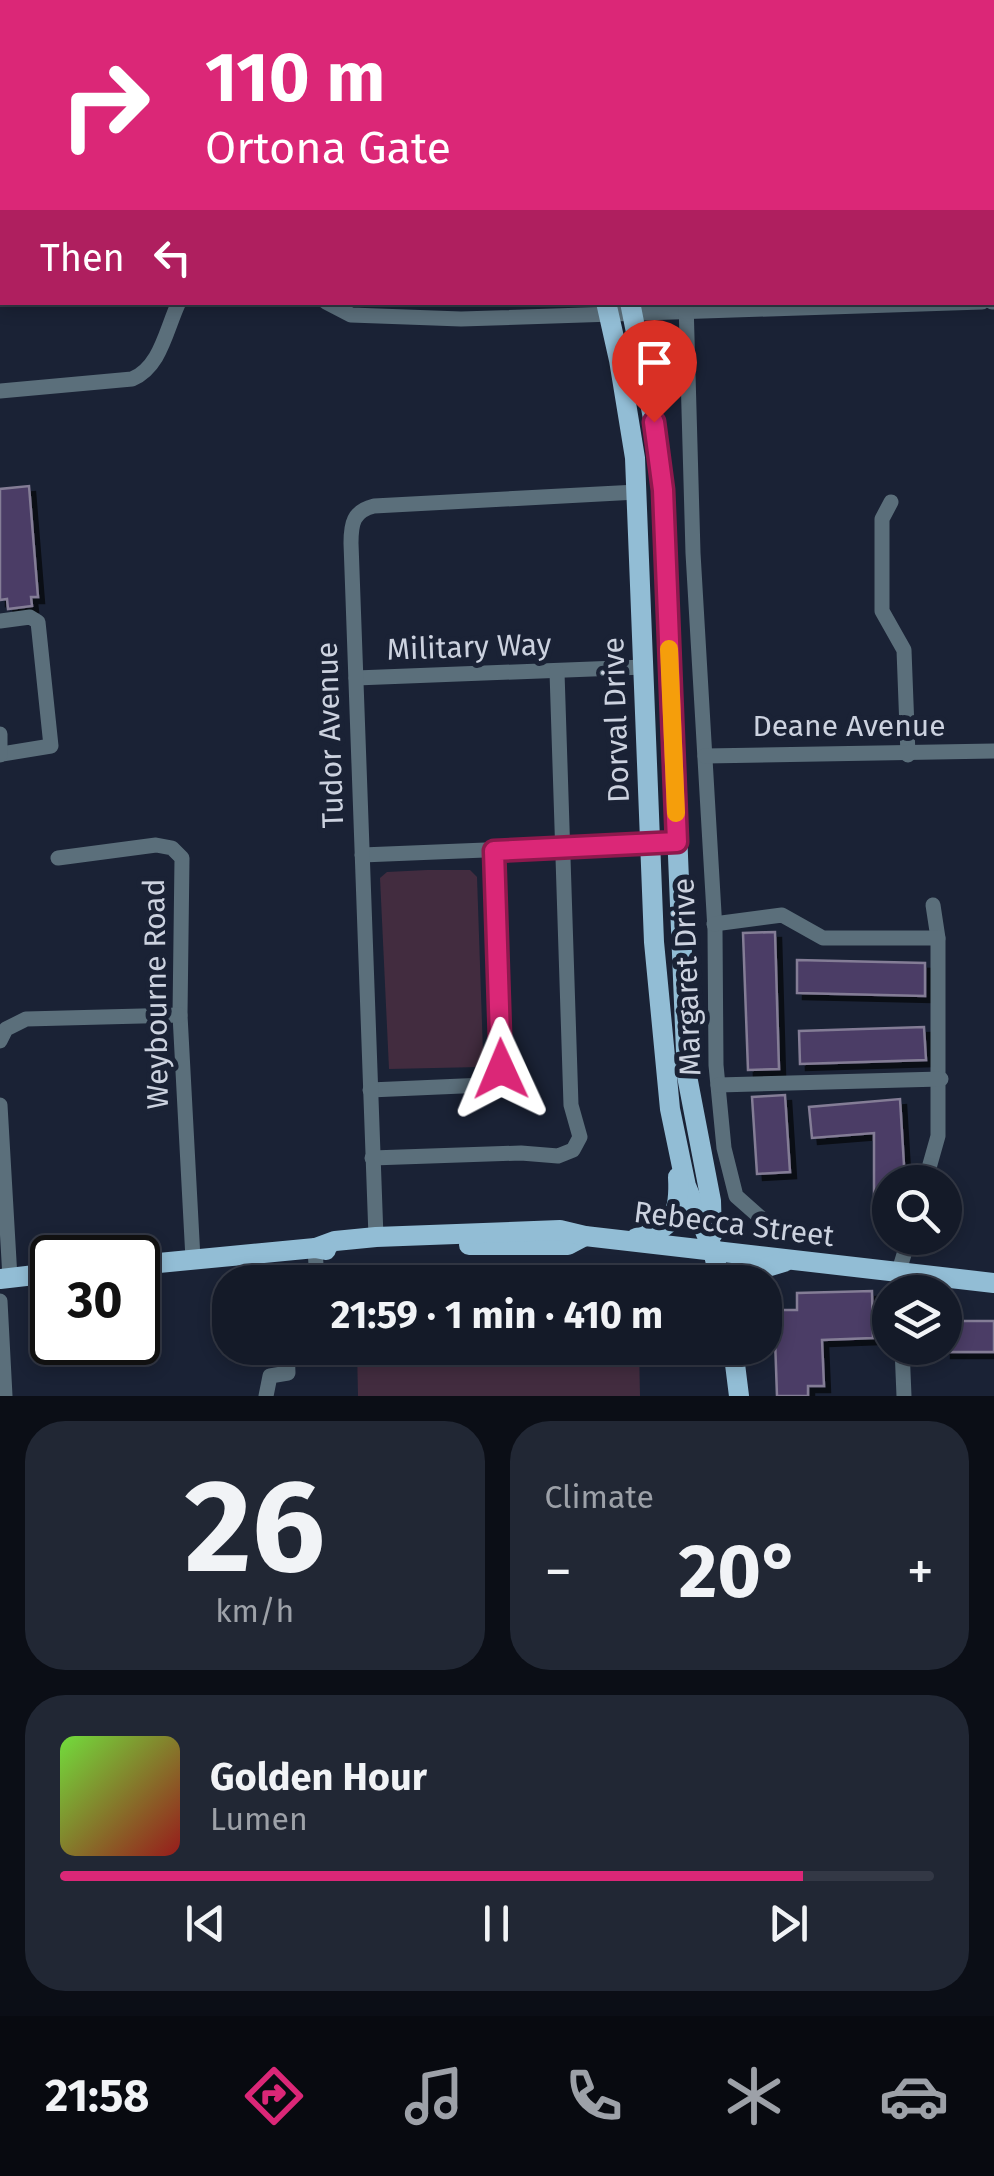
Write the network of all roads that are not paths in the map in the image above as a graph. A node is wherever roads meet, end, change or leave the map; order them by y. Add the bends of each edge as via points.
1 (177, 305) edge
2 (332, 305) edge
3 (834, 305) edge
4 (607, 307) edge
5 (632, 307) edge
6 (685, 308) edge
7 (0, 392) edge
8 (637, 492) junction
9 (891, 502) dead end
10 (0, 620) edge
11 (644, 668) junction
12 (557, 672) junction
13 (356, 678) junction
14 (0, 734) edge
15 (994, 751) edge
16 (1, 754) edge
17 (908, 754) junction
18 (705, 756) junction
19 (677, 842) junction
20 (650, 844) junction
21 (562, 848) junction
22 (494, 851) junction
23 (362, 854) junction
24 (58, 858) dead end
25 (933, 905) dead end
26 (714, 924) junction
27 (938, 938) junction
28 (180, 1015) junction
29 (0, 1041) edge
30 (940, 1079) junction
31 (718, 1085) junction
32 (370, 1090) junction
33 (0, 1105) edge
34 (678, 1150) junction
35 (372, 1158) junction
36 (929, 1165) edge
37 (761, 1218) dead end
38 (585, 1236) junction
39 (376, 1237) junction
40 (622, 1240) junction
41 (316, 1248) junction
42 (713, 1250) junction
43 (192, 1259) junction
44 (796, 1260) junction
45 (160, 1263) edge
46 (316, 1265) edge
47 (716, 1265) edge
48 (776, 1265) edge
49 (30, 1275) edge
50 (5, 1278) edge
51 (872, 1278) edge
52 (962, 1283) edge
53 (994, 1283) edge
54 (0, 1301) edge
55 (288, 1365) edge
56 (734, 1365) edge
57 (903, 1365) edge
58 (4, 1389) edge
59 (266, 1396) edge
60 (739, 1396) edge
61 (904, 1396) edge

1 - 7 street via 146,373
2 - 4 street via 351,315 461,320
3 - 6 street
4 - 5 street
4 - 8 main road, Dorval Drive
5 - 6 street
5 - 19 main road, Dorval Drive via 663,490
6 - 18 street, Margaret Drive
8 - 11 main road, Dorval Drive
8 - 13 street, Tudor Avenue via 362,510 351,527
9 - 17 street via 882,518 882,611 904,650
10 - 16 street via 38,622 51,746
11 - 12 street, Military Way
11 - 20 main road, Dorval Drive
12 - 13 street, Military Way
12 - 21 street
13 - 23 street, Tudor Avenue
14 - 16 street
15 - 17 street, Deane Avenue
17 - 18 street, Deane Avenue
18 - 26 street, Margaret Drive
19 - 20 street
19 - 42 main road, Dorval Drive via 687,1076 711,1201
20 - 21 street
20 - 34 main road, Dorval Drive
21 - 22 street
21 - 35 street via 577,1144 558,1156
22 - 23 street
22 - 32 street via 501,1069 485,1085
23 - 32 street, Tudor Avenue
24 - 28 street, Weybourne Road via 156,845 182,858
25 - 27 street
26 - 27 street via 782,915 823,938
26 - 31 street, Margaret Drive
27 - 30 street
28 - 29 street via 26,1019 6,1028
28 - 43 street, Weybourne Road
30 - 31 street
30 - 36 street via 938,1136
31 - 37 street, Margaret Drive via 736,1196
32 - 35 street, Tudor Avenue
33 - 50 street
34 - 40 main road via 676,1214 658,1230
34 - 42 main road, Dorval Drive
35 - 39 street, Tudor Avenue
38 - 39 main road, Rebecca Street via 530,1229
38 - 40 main road, Rebecca Street
38 - 41 main road, Rebecca Street via 568,1245 337,1253
39 - 41 main road, Rebecca Street
40 - 42 main road, Rebecca Street
41 - 43 main road, Rebecca Street
41 - 46 street
42 - 44 main road, Rebecca Street
42 - 47 main road, Dorval Drive
43 - 45 main road, Rebecca Street
44 - 48 main road
44 - 51 main road, Rebecca Street
49 - 50 main road
52 - 53 main road, Rebecca Street
54 - 58 street
55 - 59 street via 288,1373 270,1376
56 - 60 main road
57 - 61 street

